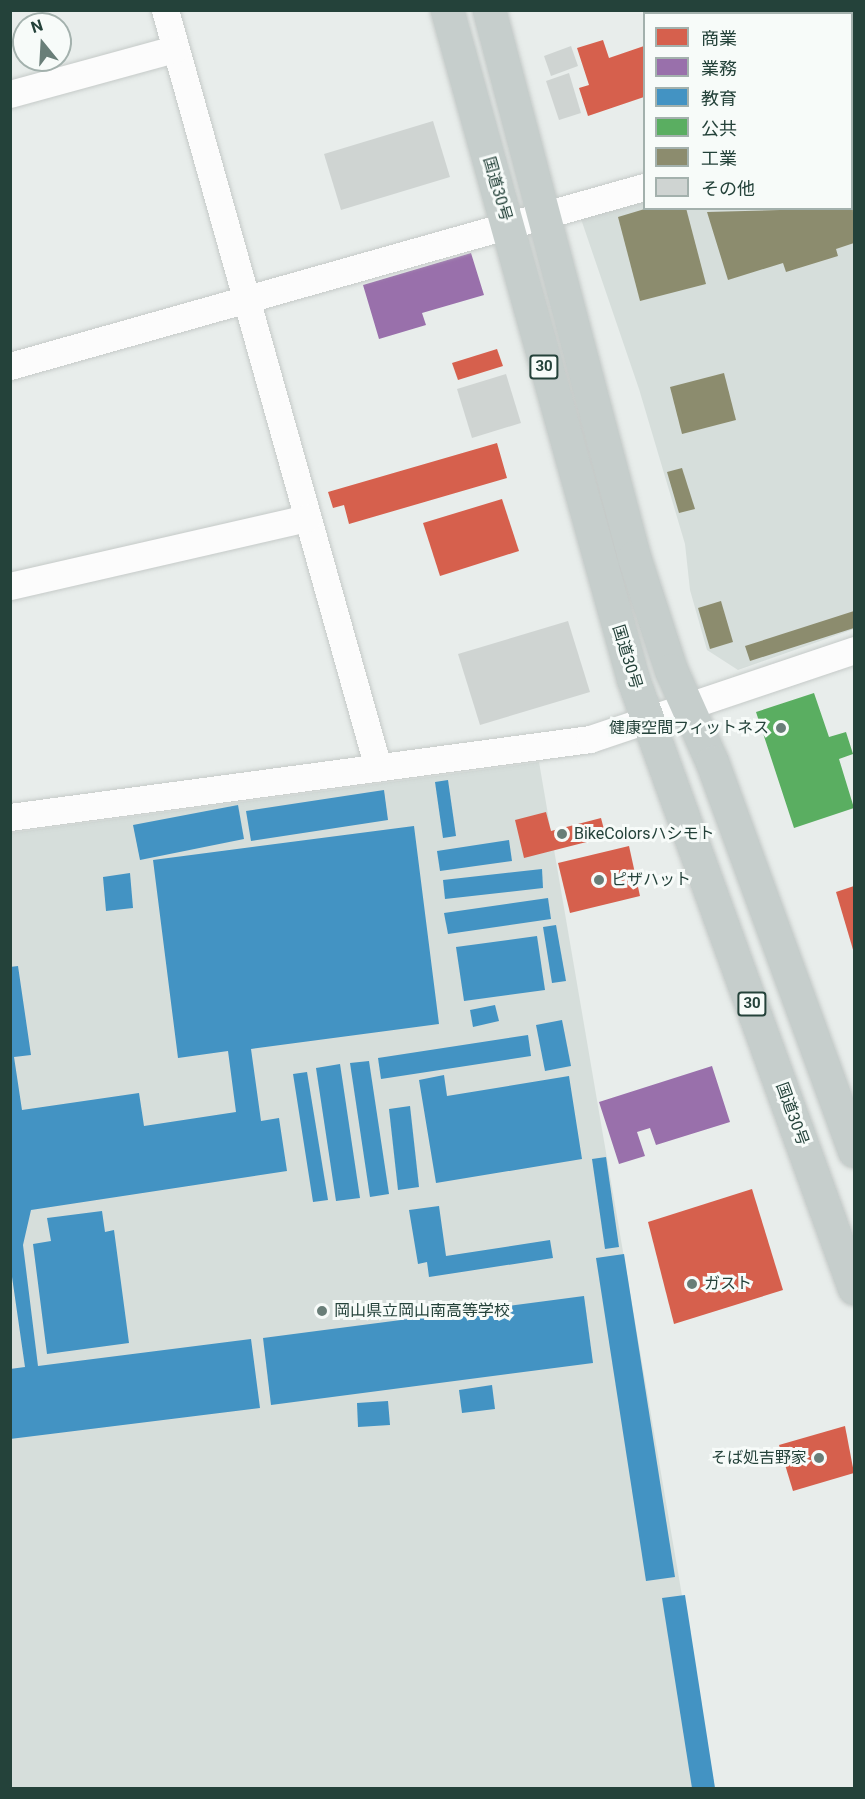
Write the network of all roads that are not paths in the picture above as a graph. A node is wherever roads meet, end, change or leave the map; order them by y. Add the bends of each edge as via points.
1 (165, 10) edge
2 (447, 10) edge
3 (489, 10) edge
4 (175, 49) junction
5 (10, 94) edge
6 (643, 188) edge
7 (546, 215) junction
8 (507, 226) junction
9 (246, 302) junction
10 (10, 366) edge
11 (307, 518) junction
12 (10, 586) edge
13 (855, 650) edge
14 (688, 709) junction
15 (649, 721) junction
16 (378, 768) junction
17 (10, 818) edge
18 (855, 1150) edge
19 (855, 1288) edge

1 - 4 street
2 - 8 highway, 国道30号 / 30
3 - 7 highway, 30
4 - 5 street
4 - 9 street
6 - 7 street
7 - 8 street
7 - 14 highway, 30 via 634,557
8 - 9 street
8 - 15 highway, 国道30号 / 30 via 562,439
9 - 10 street
9 - 11 street
11 - 12 street
11 - 16 street
13 - 14 street
14 - 15 street
14 - 18 highway, 30
15 - 16 street via 590,739
15 - 19 highway, 国道30号 / 30
16 - 17 street

